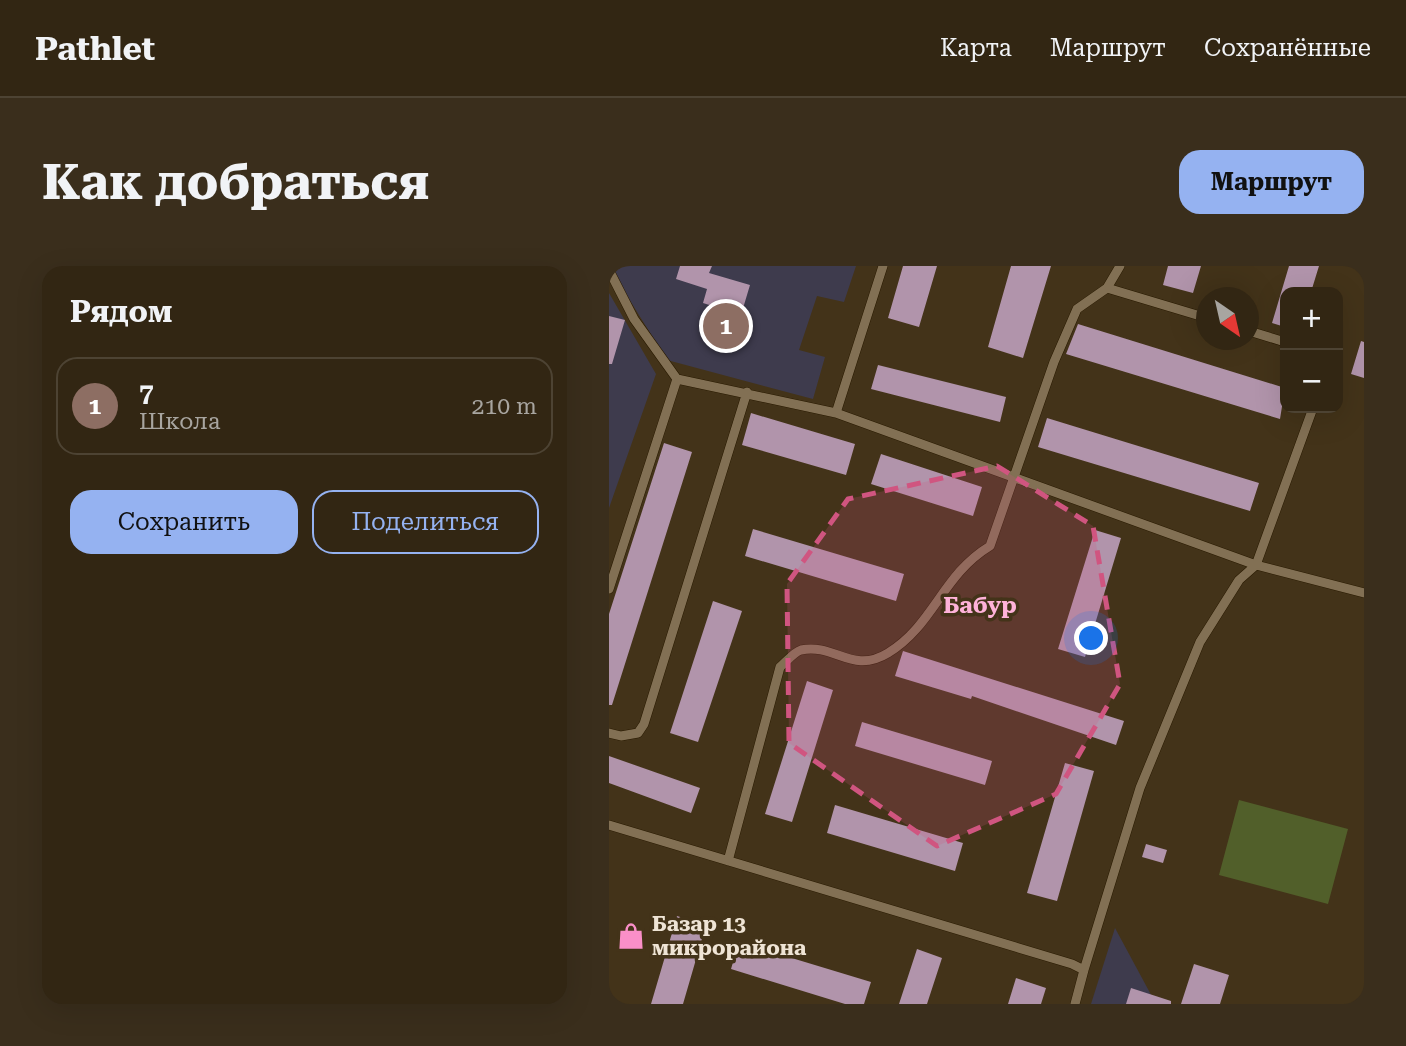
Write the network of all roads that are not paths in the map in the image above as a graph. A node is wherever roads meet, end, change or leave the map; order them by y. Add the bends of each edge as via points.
1 (883, 266) edge
2 (1120, 266) edge
3 (609, 270) edge
4 (1107, 288) junction
5 (1196, 315) edge
6 (1259, 334) edge
7 (1280, 341) edge
8 (677, 379) junction
9 (747, 393) junction
10 (837, 413) junction
11 (1311, 413) edge
12 (1015, 478) junction
13 (614, 559) edge
14 (1256, 565) junction
15 (609, 589) edge
16 (1364, 593) edge
17 (609, 733) edge
18 (609, 825) edge
19 (728, 861) junction
20 (1084, 970) junction
21 (1075, 1004) edge

1 - 10 lane
2 - 4 lane
3 - 8 lane via 633,319
4 - 5 lane
4 - 12 lane via 1077,309
6 - 7 lane
8 - 9 lane
8 - 13 lane
9 - 10 lane
9 - 17 lane via 645,724 638,733
10 - 12 lane
11 - 14 lane
12 - 14 lane
12 - 19 lane via 990,546 970,558 949,581 921,626 888,653 864,663 818,650 799,650 780,667
13 - 15 lane
14 - 16 lane
14 - 20 lane via 1239,580 1200,642 1140,788
18 - 19 lane
19 - 20 lane
20 - 21 lane

